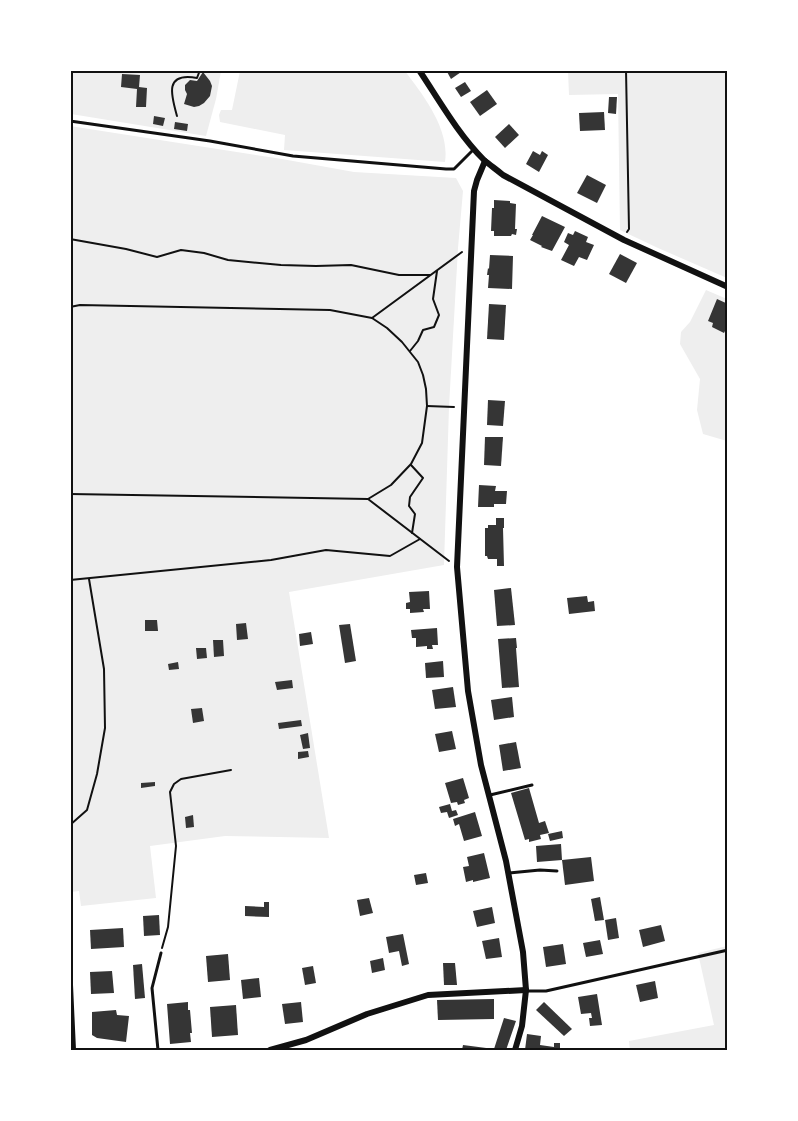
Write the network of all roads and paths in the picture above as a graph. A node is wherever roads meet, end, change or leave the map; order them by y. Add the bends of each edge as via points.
1 (200, 70) edge
2 (419, 70) edge
3 (626, 70) edge
4 (177, 116) dead end
5 (70, 121) edge
6 (474, 149) junction
7 (485, 161) junction
8 (70, 239) edge
9 (624, 240) junction
10 (472, 246) junction
11 (437, 271) junction
12 (430, 275) junction
13 (728, 287) edge
14 (70, 307) edge
15 (372, 318) junction
16 (410, 351) junction
17 (427, 406) junction
18 (464, 408) junction
19 (411, 464) junction
20 (70, 495) edge
21 (368, 499) junction
22 (412, 533) junction
23 (420, 539) junction
24 (457, 567) junction
25 (89, 579) junction
26 (70, 580) edge
27 (231, 770) dead end
28 (532, 785) dead end
29 (489, 795) junction
30 (70, 825) edge
31 (557, 871) dead end
32 (508, 873) junction
33 (728, 950) edge
34 (161, 953) joint
35 (70, 985) edge
36 (525, 990) junction
37 (73, 1050) edge
38 (158, 1050) edge
39 (270, 1050) edge
40 (515, 1050) edge

1 - 4 path via 196,78 187,76 171,88
2 - 6 street
3 - 9 path via 629,229
5 - 6 lane via 293,156 446,169 454,169
6 - 7 street
7 - 9 street via 503,175
7 - 10 street via 474,191
8 - 12 path via 157,257 181,250 228,260 351,265 399,275
9 - 13 street
10 - 11 path
10 - 18 street
11 - 12 path
11 - 16 path via 433,299 439,315 434,327 423,330
12 - 15 path
14 - 15 path via 330,310
15 - 16 path
16 - 17 path via 423,375
17 - 18 path
17 - 19 path via 422,443
18 - 24 street
19 - 21 path via 391,485
19 - 22 path via 423,478 410,497 409,506 415,514
20 - 21 path
21 - 22 path
22 - 23 path
23 - 24 path
23 - 25 path via 390,556 326,550 271,560
24 - 29 street via 468,692
25 - 26 path
25 - 30 path via 104,669 105,728 87,810
27 - 34 path via 181,779 170,792 176,846 168,927
28 - 29 lane
29 - 32 street
31 - 32 lane
32 - 36 street via 523,952
33 - 36 lane via 546,992
34 - 38 lane via 152,988
35 - 37 street
36 - 39 street via 428,995
36 - 40 street

